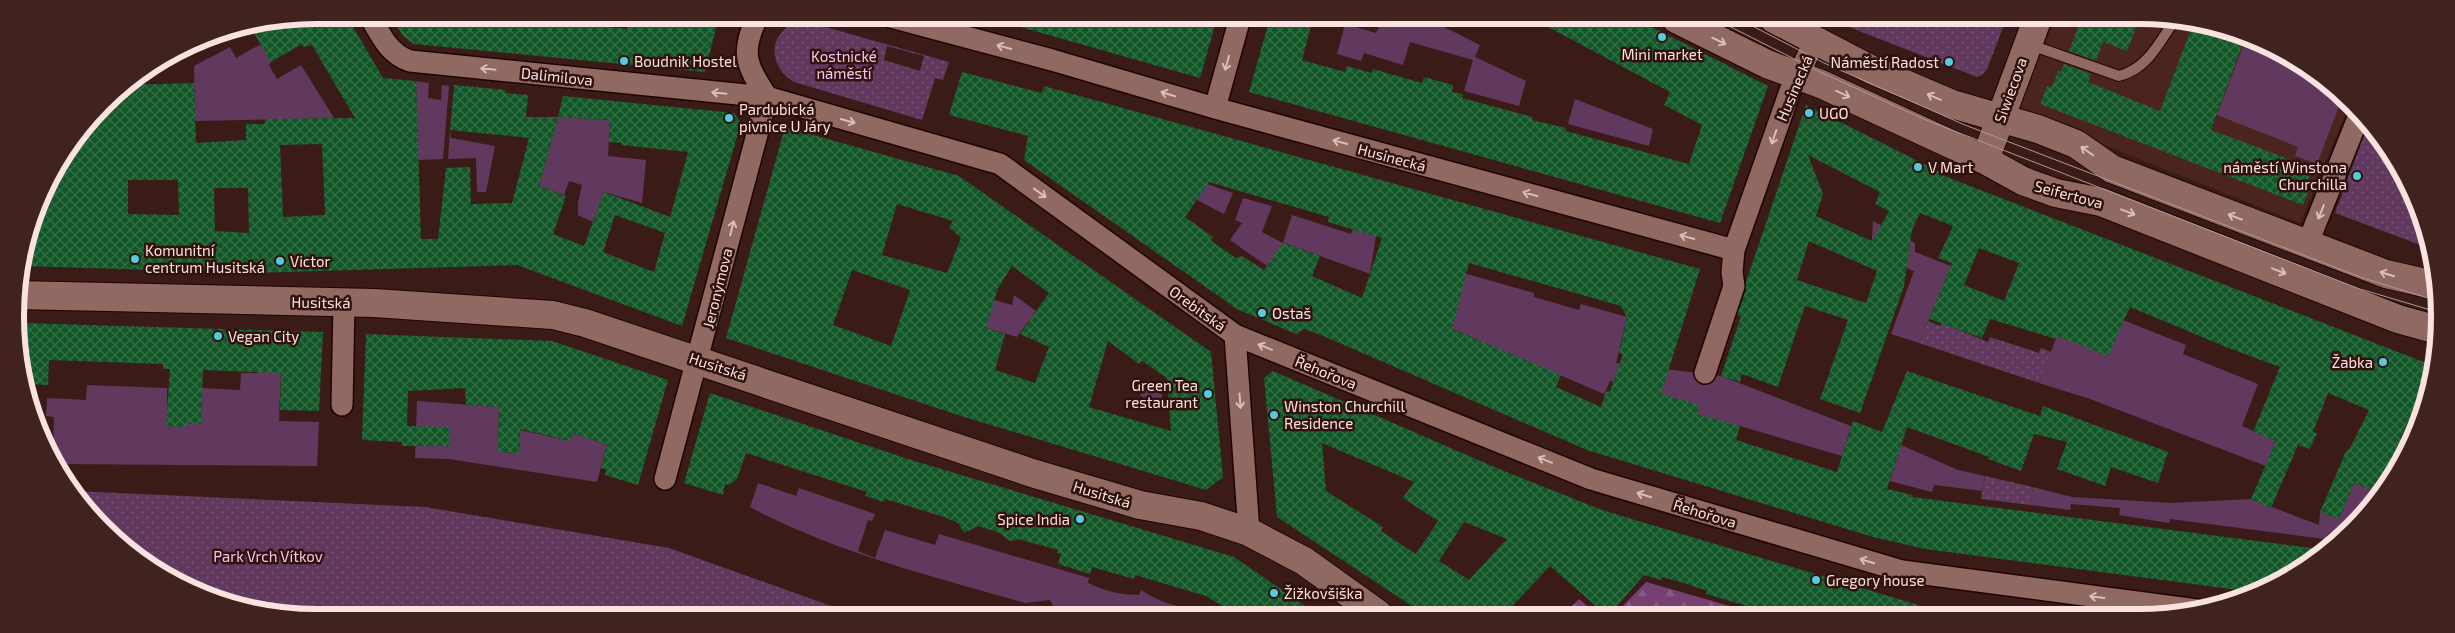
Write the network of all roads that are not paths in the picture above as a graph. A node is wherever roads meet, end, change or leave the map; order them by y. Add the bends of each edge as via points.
1 (375, 24) edge
2 (755, 24) edge
3 (917, 24) edge
4 (1238, 24) edge
5 (1686, 24) edge
6 (1782, 24) edge
7 (2171, 25) edge
8 (2032, 32) edge
9 (1815, 41) junction
10 (1798, 76) junction
11 (768, 98) junction
12 (1214, 108) junction
13 (2000, 119) junction
14 (2357, 121) edge
15 (1985, 160) junction
16 (2307, 245) junction
17 (1734, 250) junction
18 (2430, 284) edge
19 (24, 295) edge
20 (344, 302) junction
21 (2428, 330) edge
22 (1235, 335) junction
23 (698, 360) junction
24 (1705, 373) dead end
25 (342, 404) dead end
26 (665, 479) dead end
27 (1249, 532) junction
28 (2176, 607) edge
29 (1371, 609) edge

11 -> 1 street, Dalimilova via 410,60 392,51
2 - 11 street via 746,53 749,68
12 -> 3 street, Husinecká
4 -> 12 street
5 -> 10 street, Seifertova
6 - 9 street
7 - 8 lane via 2146,62 2132,73 2119,76
8 - 13 street, Siwiecova
9 - 10 street, Husinecká
13 -> 9 street via 1943,100
10 -> 15 street, Seifertova
10 -> 17 street, Husinecká
11 -> 22 street, Orebitská via 1000,164
23 -> 11 street, Jeronýmova
17 -> 12 street, Husinecká
13 - 15 street, Siwiecova
16 -> 13 street via 2112,169 2076,144
14 -> 16 street
15 -> 21 street, Seifertova via 2056,194 2101,202
18 -> 16 street via 2386,274
17 - 24 street, Husinecká via 1734,286
19 - 20 street, Husitská
20 - 23 street, Husitská via 553,315
20 - 25 street
22 -> 27 street, Orebitská
28 -> 22 street, Řehořova via 1902,571 1591,479
23 - 26 street, Jeronýmova
23 - 27 street, Husitská via 1032,473 1140,505 1201,516
27 - 29 street, Husitská via 1304,561

